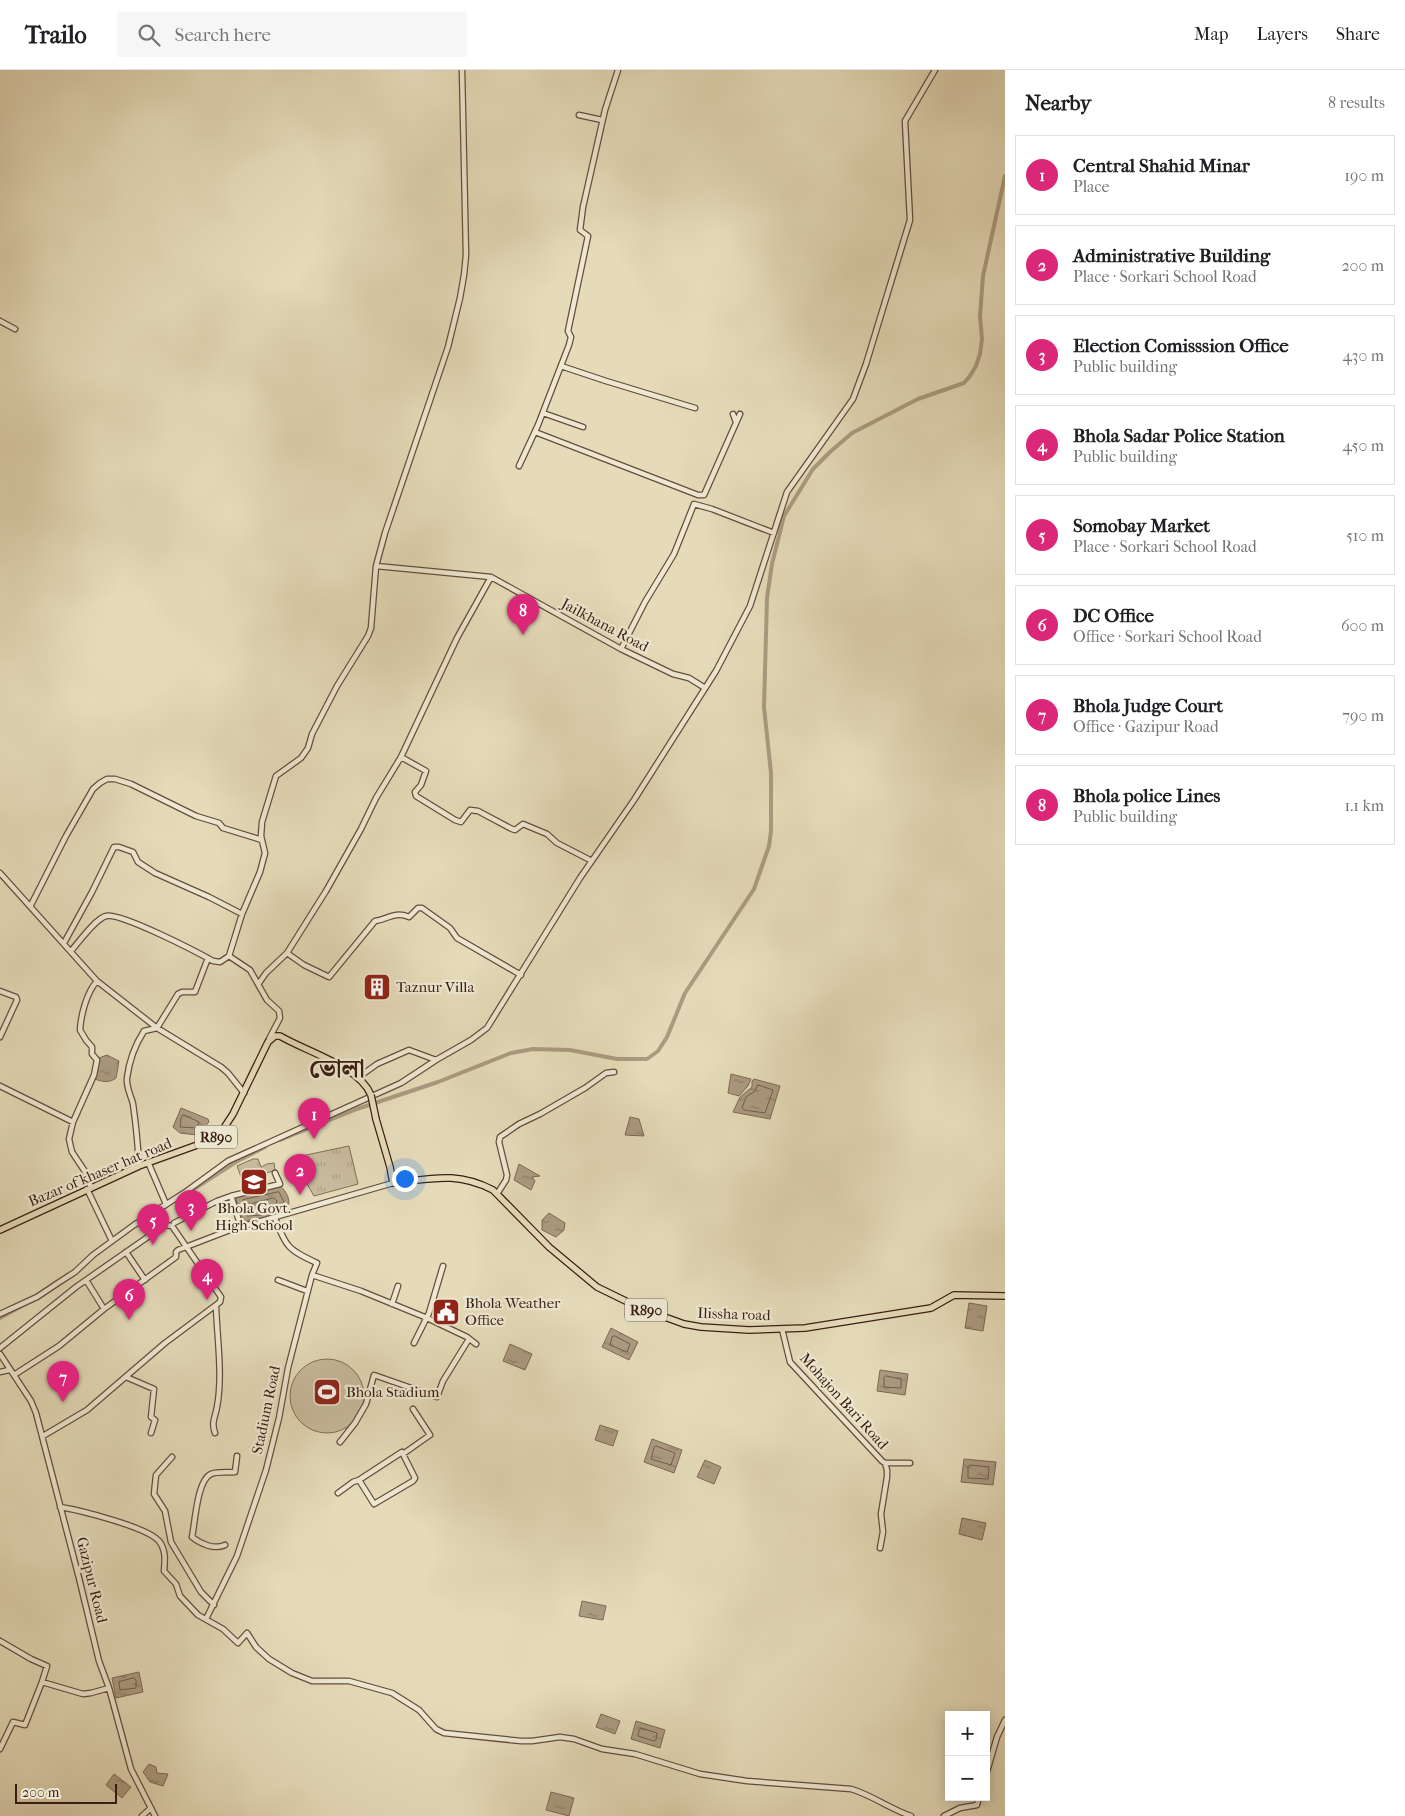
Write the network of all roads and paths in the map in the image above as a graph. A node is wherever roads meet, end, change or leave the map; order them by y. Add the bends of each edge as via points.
1 (462, 70) edge
2 (618, 70) edge
3 (936, 70) edge
4 (579, 115) dead end
5 (602, 120) junction
6 (0, 320) edge
7 (15, 329) dead end
8 (561, 366) junction
9 (695, 408) dead end
10 (543, 413) junction
11 (733, 414) dead end
12 (740, 414) dead end
13 (736, 422) junction
14 (583, 427) dead end
15 (535, 432) junction
16 (519, 466) dead end
17 (774, 533) junction
18 (376, 566) junction
19 (491, 577) junction
20 (621, 649) junction
21 (705, 688) junction
22 (401, 757) junction
23 (262, 840) junction
24 (592, 861) junction
25 (0, 873) edge
26 (30, 905) junction
27 (242, 914) junction
28 (64, 944) junction
29 (71, 951) junction
30 (288, 953) junction
31 (229, 956) junction
32 (208, 958) junction
33 (521, 975) junction
34 (98, 981) junction
35 (258, 983) junction
36 (0, 991) edge
37 (0, 1020) edge
38 (7, 1023) junction
39 (158, 1028) junction
40 (0, 1037) edge
41 (268, 1042) junction
42 (436, 1060) junction
43 (614, 1072) dead end
44 (359, 1077) junction
45 (0, 1086) edge
46 (244, 1093) junction
47 (73, 1122) junction
48 (148, 1162) junction
49 (139, 1166) junction
50 (276, 1173) dead end
51 (392, 1183) junction
52 (89, 1188) junction
53 (497, 1194) junction
54 (231, 1196) junction
55 (166, 1204) junction
56 (275, 1218) junction
57 (174, 1223) dead end
58 (242, 1227) junction
59 (0, 1230) edge
60 (112, 1241) junction
61 (186, 1247) junction
62 (126, 1252) junction
63 (443, 1266) dead end
64 (312, 1275) junction
65 (86, 1280) junction
66 (145, 1280) junction
67 (278, 1280) dead end
68 (398, 1286) dead end
69 (308, 1291) junction
70 (1005, 1296) edge
71 (392, 1304) junction
72 (216, 1306) junction
73 (104, 1309) junction
74 (0, 1314) edge
75 (426, 1318) junction
76 (782, 1329) junction
77 (469, 1339) junction
78 (414, 1343) dead end
79 (476, 1344) dead end
80 (0, 1348) edge
81 (0, 1354) edge
82 (9, 1370) junction
83 (0, 1372) edge
84 (14, 1374) junction
85 (126, 1377) junction
86 (413, 1408) dead end
87 (215, 1433) dead end
88 (151, 1434) dead end
89 (43, 1436) junction
90 (340, 1442) dead end
91 (403, 1454) junction
92 (237, 1456) dead end
93 (172, 1457) dead end
94 (884, 1463) junction
95 (910, 1463) dead end
96 (359, 1480) junction
97 (338, 1493) dead end
98 (60, 1506) junction
99 (225, 1545) dead end
100 (880, 1548) dead end
101 (214, 1605) junction
102 (206, 1619) junction
103 (0, 1641) edge
104 (42, 1682) junction
105 (109, 1688) junction
106 (1005, 1720) edge
107 (0, 1749) edge
108 (990, 1761) edge
109 (978, 1801) edge
110 (151, 1808) junction
111 (142, 1816) edge
112 (155, 1816) edge
113 (911, 1816) edge
114 (944, 1816) edge

1 - 18 street via 466,255 460,298 448,347
2 - 5 street
3 - 17 street via 905,121 910,220 854,399 787,492
4 - 5 street
5 - 8 street via 580,230 588,236 568,332 571,336
6 - 7 street
8 - 9 street
8 - 10 street
10 - 14 street
10 - 15 street
11 - 13 street
12 - 13 street
13 - 15 street via 704,495
15 - 16 street
17 - 20 street via 694,504 674,554
17 - 21 street via 750,606
18 - 19 street, Jailkhana Road
18 - 23 street via 368,636 337,686 308,748 301,758 276,776 262,822
19 - 20 street, Jailkhana Road
19 - 22 street via 457,638
20 - 21 street, Jailkhana Road
21 - 24 street
22 - 24 street via 426,771 416,796 455,820 461,822 470,810 515,830 523,824 547,834 557,843
22 - 30 street
23 - 26 street via 223,828 132,784 107,779 93,789
23 - 27 street via 265,853 260,872
24 - 33 street
25 - 26 street
26 - 28 street
27 - 28 street via 155,873 138,862 133,852 114,847
27 - 31 street
28 - 29 street
29 - 32 street via 94,925 105,916 113,915
29 - 34 street
30 - 33 street via 329,977 375,921 386,920 391,915 409,917 422,908 450,928 457,938
30 - 35 street
31 - 32 street via 220,962
31 - 35 street via 250,970
32 - 39 street via 195,992 178,994
33 - 42 street via 487,1028
34 - 39 street
34 - 47 street via 87,1001 80,1030 92,1047 96,1060 94,1075
35 - 41 street via 280,1014
36 - 38 street via 17,1000
37 - 38 street
38 - 40 street
39 - 46 street via 221,1067
39 - 49 street via 144,1031 136,1044 127,1078 137,1129
41 - 44 main road via 280,1036 348,1068
41 - 46 main road, Bazar of khaser hat road / R890
42 - 44 street via 409,1050 377,1064
42 - 55 street via 402,1083 228,1161
43 - 53 street via 606,1073 500,1137 507,1175
44 - 51 main road, bridge via 371,1095
45 - 47 street
46 - 48 main road, Bazar of khaser hat road / R890 via 220,1134
47 - 52 street via 70,1147 86,1173
48 - 49 main road, Bazar of khaser hat road / R890
48 - 55 street
49 - 52 main road, Bazar of khaser hat road / R890
50 - 54 street via 280,1184
51 - 53 main road, Ilissha road / R890 via 454,1178 484,1185
51 - 56 street
52 - 59 main road, Bazar of khaser hat road / R890
52 - 60 street
53 - 76 main road, Ilissha road / R890 via 549,1246 597,1287 621,1299 701,1328
54 - 57 street
54 - 58 street
55 - 60 street
56 - 58 street
56 - 64 street via 289,1248 317,1263
58 - 61 street
60 - 74 street via 75,1272 37,1297
61 - 62 street via 175,1230 166,1225
61 - 66 street
61 - 72 street via 221,1297
62 - 65 street
62 - 66 street
63 - 75 street
64 - 69 street, Stadium Road
64 - 71 street
65 - 73 street
65 - 80 street
66 - 73 street
67 - 69 street
68 - 71 street
69 - 101 street, Stadium Road via 266,1470 237,1556
70 - 76 main road, Ilissha road / R890 via 954,1295 931,1308 911,1312
71 - 75 street
72 - 85 street via 165,1343
72 - 87 street via 220,1381 212,1424
73 - 84 street via 59,1346
75 - 77 street
75 - 78 street
76 - 94 street, Mohajon Bari Road via 790,1362
77 - 79 street
77 - 90 street via 437,1397 374,1375 366,1404
81 - 82 street, Gazipur Road
82 - 83 street
82 - 84 street, Gazipur Road
84 - 89 street, Gazipur Road via 30,1401
85 - 88 street via 154,1389 151,1417 155,1420
85 - 89 street via 87,1410
86 - 91 street via 430,1435
89 - 98 street, Gazipur Road
91 - 96 street
91 - 96 street via 415,1478 381,1500 374,1504
92 - 99 street via 235,1472 212,1473 206,1477 196,1507 192,1538 211,1547
93 - 101 street via 156,1475 154,1494 165,1511 172,1542 201,1592
94 - 95 street, Mohajon Bari Road
94 - 100 street via 887,1477
96 - 97 street
98 - 102 street via 139,1528 158,1541 165,1556 164,1571 176,1584 180,1596
98 - 105 street, Gazipur Road
101 - 102 street, Stadium Road
102 - 113 street via 238,1643 247,1632 256,1647 270,1659 306,1680 349,1681 399,1696 444,1733 520,1741 560,1737 574,1739 700,1774 851,1789
103 - 104 street via 47,1666
104 - 105 street via 83,1694
104 - 107 street via 26,1723 13,1722
105 - 110 street, Gazipur Road via 131,1769
106 - 108 street
109 - 114 street via 977,1805 963,1807
110 - 111 street
110 - 112 street, Gazipur Road

